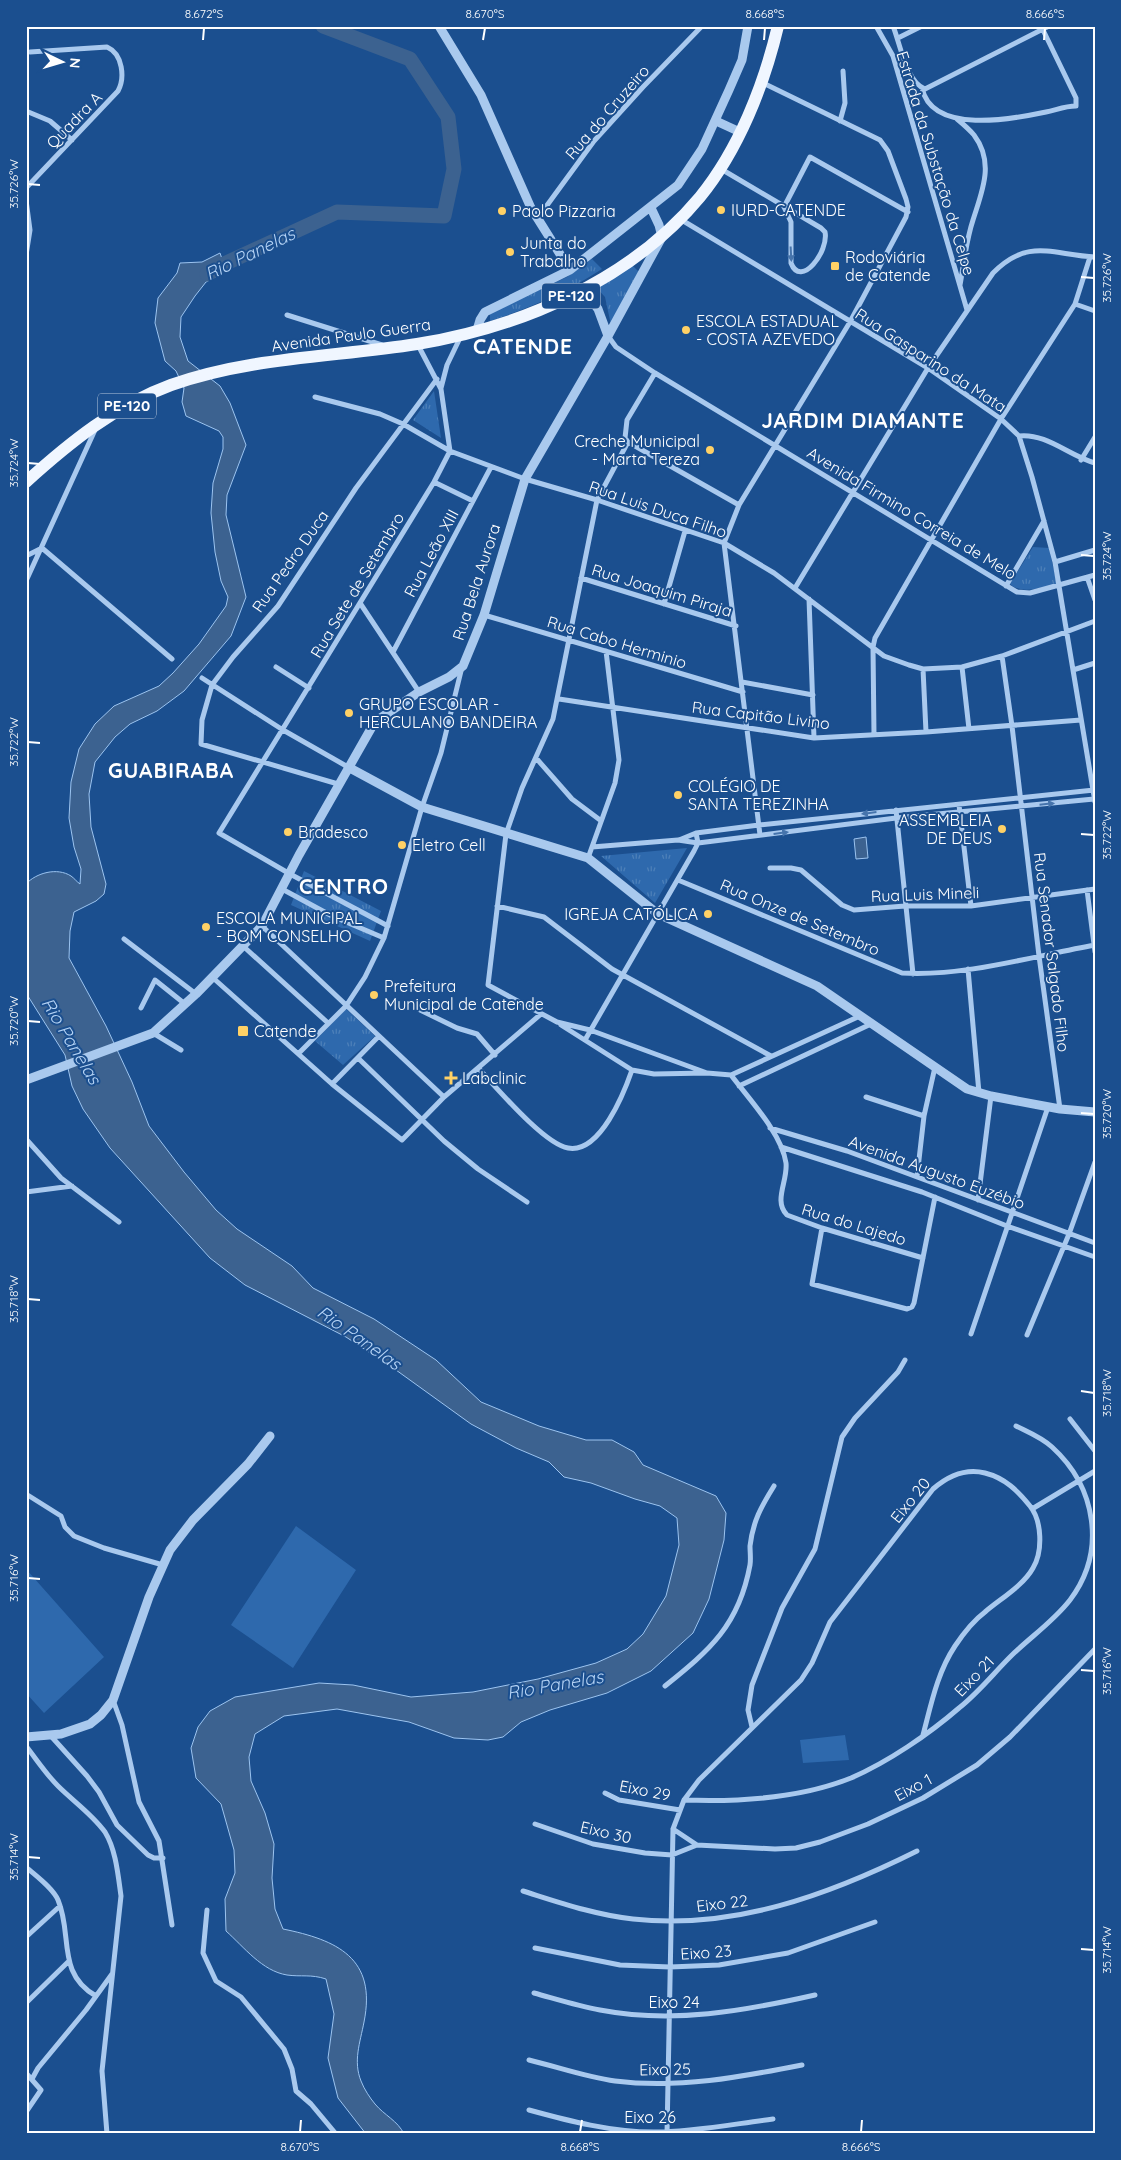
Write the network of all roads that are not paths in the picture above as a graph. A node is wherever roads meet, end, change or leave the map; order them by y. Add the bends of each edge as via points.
1 (439, 26) edge
2 (702, 26) edge
3 (748, 26) edge
4 (778, 26) edge
5 (876, 26) edge
6 (893, 26) edge
7 (922, 26) edge
8 (1049, 26) edge
9 (1042, 30) junction
10 (898, 38) junction
11 (30, 52) dead end
12 (902, 53) junction
13 (893, 56) junction
14 (843, 71) dead end
15 (761, 82) junction
16 (922, 88) junction
17 (26, 111) edge
18 (957, 118) junction
19 (716, 121) junction
20 (840, 121) junction
21 (740, 132) junction
22 (72, 140) junction
23 (720, 169) junction
24 (26, 188) edge
25 (26, 200) edge
26 (784, 207) junction
27 (651, 208) junction
28 (28, 212) edge
29 (908, 212) junction
30 (537, 219) junction
31 (680, 219) junction
32 (662, 237) junction
33 (26, 256) edge
34 (1092, 257) edge
35 (570, 270) junction
36 (960, 286) junction
37 (584, 289) junction
38 (1075, 304) junction
39 (967, 310) junction
40 (1095, 311) edge
41 (287, 315) dead end
42 (850, 322) junction
43 (477, 330) junction
44 (463, 334) junction
45 (608, 336) junction
46 (417, 344) junction
47 (388, 347) junction
48 (928, 368) junction
49 (655, 373) junction
50 (437, 380) junction
51 (441, 389) junction
52 (315, 397) dead end
53 (1002, 419) junction
54 (403, 424) junction
55 (98, 425) junction
56 (1019, 436) junction
57 (1095, 437) edge
58 (628, 442) junction
59 (775, 444) junction
60 (450, 451) junction
61 (1081, 460) junction
62 (1095, 464) edge
63 (491, 467) junction
64 (525, 479) junction
65 (26, 482) edge
66 (434, 482) junction
67 (854, 492) junction
68 (597, 500) junction
69 (473, 501) junction
70 (739, 505) junction
71 (1044, 520) junction
72 (685, 530) junction
73 (933, 540) junction
74 (724, 543) junction
75 (42, 548) junction
76 (1095, 550) edge
77 (26, 556) edge
78 (1055, 562) junction
79 (1095, 575) edge
80 (1087, 577) junction
81 (581, 578) junction
82 (26, 581) edge
83 (1059, 585) junction
84 (1006, 586) junction
85 (795, 588) junction
86 (809, 599) junction
87 (1095, 600) edge
88 (360, 603) junction
89 (664, 604) junction
90 (484, 615) junction
91 (1095, 621) edge
92 (736, 626) junction
93 (1065, 632) junction
94 (569, 641) junction
95 (873, 647) junction
96 (606, 651) junction
97 (393, 652) junction
98 (1002, 656) junction
99 (172, 659) dead end
100 (1095, 663) edge
101 (463, 666) junction
102 (276, 667) dead end
103 (962, 667) junction
104 (923, 668) junction
105 (1073, 670) junction
106 (202, 678) dead end
107 (742, 682) junction
108 (212, 685) junction
109 (309, 688) junction
110 (419, 692) junction
111 (743, 692) junction
112 (813, 695) junction
113 (559, 698) junction
114 (614, 706) junction
115 (1081, 720) junction
116 (1012, 726) junction
117 (746, 728) junction
118 (968, 729) junction
119 (283, 730) junction
120 (926, 732) junction
121 (874, 735) junction
122 (814, 738) junction
123 (536, 758) junction
124 (264, 762) junction
125 (348, 767) junction
126 (338, 784) junction
127 (1093, 791) edge
128 (1020, 798) junction
129 (1094, 800) edge
130 (959, 805) junction
131 (1021, 807) junction
132 (422, 808) junction
133 (896, 810) junction
134 (960, 814) junction
135 (896, 818) junction
136 (600, 820) junction
137 (759, 825) junction
138 (696, 833) junction
139 (506, 834) junction
140 (760, 835) junction
141 (678, 840) junction
142 (698, 843) junction
143 (592, 847) junction
144 (588, 858) junction
145 (770, 868) dead end
146 (290, 874) junction
147 (678, 880) junction
148 (1095, 889) edge
149 (282, 890) junction
150 (1087, 890) junction
151 (1033, 898) junction
152 (497, 906) junction
153 (905, 906) junction
154 (971, 906) junction
155 (658, 914) junction
156 (262, 926) junction
157 (388, 926) junction
158 (384, 938) junction
159 (124, 939) dead end
160 (1094, 945) edge
161 (242, 946) junction
162 (1095, 952) edge
163 (1039, 956) junction
164 (968, 969) junction
165 (913, 974) junction
166 (623, 975) junction
167 (212, 976) junction
168 (196, 994) junction
169 (184, 1004) junction
170 (346, 1006) junction
171 (140, 1008) dead end
172 (416, 1008) dead end
173 (541, 1014) junction
174 (860, 1016) junction
175 (557, 1022) junction
176 (328, 1023) junction
177 (871, 1024) junction
178 (590, 1030) junction
179 (152, 1033) junction
180 (379, 1036) junction
181 (585, 1040) junction
182 (180, 1050) dead end
183 (299, 1054) junction
184 (495, 1056) junction
185 (771, 1056) junction
186 (358, 1058) junction
187 (935, 1068) junction
188 (479, 1069) junction
189 (632, 1070) junction
190 (707, 1073) junction
191 (731, 1075) junction
192 (26, 1080) edge
193 (332, 1084) junction
194 (740, 1086) junction
195 (979, 1094) junction
196 (991, 1096) junction
197 (444, 1097) junction
198 (866, 1097) dead end
199 (1048, 1107) junction
200 (1060, 1109) junction
201 (1095, 1112) edge
202 (924, 1116) junction
203 (422, 1120) junction
204 (770, 1128) junction
205 (26, 1139) edge
206 (781, 1147) junction
207 (1095, 1162) edge
208 (917, 1176) junction
209 (72, 1186) junction
210 (26, 1192) edge
211 (935, 1197) junction
212 (978, 1200) junction
213 (527, 1202) dead end
214 (1012, 1212) junction
215 (119, 1222) dead end
216 (1007, 1226) junction
217 (822, 1228) junction
218 (1068, 1234) junction
219 (1095, 1243) edge
220 (1063, 1246) junction
221 (1095, 1257) edge
222 (923, 1258) junction
223 (970, 1334) dead end
224 (1027, 1335) dead end
225 (905, 1360) dead end
226 (1070, 1419) dead end
227 (1016, 1426) dead end
228 (270, 1436) dead end
229 (1095, 1451) edge
230 (1095, 1471) edge
231 (1080, 1482) junction
232 (774, 1486) dead end
233 (26, 1494) edge
234 (1032, 1509) junction
235 (163, 1565) junction
236 (1095, 1649) edge
237 (665, 1686) dead end
238 (113, 1700) junction
239 (752, 1728) junction
240 (50, 1735) junction
241 (923, 1736) junction
242 (26, 1737) edge
243 (26, 1746) edge
244 (605, 1793) dead end
245 (684, 1800) junction
246 (680, 1810) junction
247 (536, 1824) dead end
248 (673, 1829) junction
249 (697, 1846) junction
250 (916, 1851) dead end
251 (672, 1855) junction
252 (163, 1858) junction
253 (26, 1867) edge
254 (523, 1890) dead end
255 (60, 1906) junction
256 (207, 1910) dead end
257 (672, 1920) junction
258 (875, 1922) dead end
259 (172, 1925) dead end
260 (26, 1937) edge
261 (535, 1948) dead end
262 (69, 1962) junction
263 (670, 1967) junction
264 (112, 1973) junction
265 (534, 1993) dead end
266 (816, 1995) dead end
267 (96, 1996) junction
268 (26, 2003) edge
269 (669, 2017) junction
270 (529, 2060) dead end
271 (802, 2065) dead end
272 (26, 2073) edge
273 (34, 2081) junction
274 (667, 2084) junction
275 (528, 2110) dead end
276 (26, 2112) edge
277 (773, 2119) dead end
278 (667, 2133) edge
279 (107, 2134) edge
280 (336, 2134) edge

1 - 30 street via 481,95
2 - 30 street, Rua do Cruzeiro via 594,141
3 - 19 street via 742,60
4 - 15 main road, Avenida Paulo Guerra / PE-120
5 - 13 street, Estrada da Substação da Celpe
6 - 10 street
7 - 10 street
8 - 9 street
9 - 16 street via 929,89
9 - 18 street via 1076,98 1076,106 1039,114 981,120
10 - 12 street
11 - 22 street, Quadra A via 98,47 112,49 118,59 122,72 118,91
12 - 13 street
12 - 16 street via 908,69
13 - 36 street, Estrada da Substação da Celpe
14 - 20 street via 845,103
15 - 20 street
15 - 21 main road, Avenida Paulo Guerra / PE-120
16 - 18 street via 926,99 936,110
17 - 22 street via 50,120
18 - 36 street via 978,142 986,171 983,193 969,234
19 - 21 street
19 - 27 street via 689,171
20 - 29 street via 875,136 883,143 906,199
21 - 23 main road, Avenida Paulo Guerra / PE-120
22 - 24 street, Quadra A
23 - 26 street
23 - 31 main road, Avenida Paulo Guerra / PE-120
25 - 28 street
26 -> 26 street via 791,222 791,263 797,270 806,270 813,266 825,247 825,232
26 - 29 street via 810,157
27 - 32 street
27 - 35 street
28 - 33 street via 30,230
29 - 42 street
30 - 35 street
31 - 32 main road, Avenida Paulo Guerra / PE-120
31 - 42 street, Rua Gasparino da Mata
32 - 37 main road, Avenida Paulo Guerra / PE-120
32 - 45 street, Rua Bela Aurora
34 - 38 street
34 - 39 street via 1041,249 1017,255 1000,265
35 - 43 street via 488,310
36 - 39 street, Estrada da Substação da Celpe
37 - 43 main road, Avenida Paulo Guerra / PE-120 via 521,318
37 - 45 street via 598,309
38 - 40 street
38 - 53 street
39 - 48 street
41 - 47 street
42 - 48 street, Rua Gasparino da Mata
42 - 59 street
43 - 44 main road, Avenida Paulo Guerra / PE-120
44 - 46 main road, Avenida Paulo Guerra / PE-120
44 - 51 street via 447,365
45 - 49 street, Avenida Firmino Correia de Melo via 616,347
45 - 64 street, Rua Bela Aurora
46 - 47 main road, Avenida Paulo Guerra / PE-120
46 - 50 street
47 - 55 main road, Avenida Paulo Guerra / PE-120 via 228,369 168,386
48 - 53 street, Rua Gasparino da Mata
48 - 67 street
49 - 58 street via 627,420 625,438
49 - 59 street, Avenida Firmino Correia de Melo
50 - 51 street
50 - 54 street, Rua Pedro Duca
51 - 60 street
52 - 54 street, Rua Luis Duca Filho
53 - 56 street, Rua Gasparino da Mata
53 - 73 street
54 - 60 street, Rua Luis Duca Filho
54 - 108 street, Rua Pedro Duca via 356,488 278,606
55 - 65 main road, PE-120
55 - 75 street
56 - 61 street via 1038,437
56 - 71 street
57 - 61 street
58 - 68 street
58 - 70 street
59 - 67 street, Avenida Firmino Correia de Melo
59 - 70 street
60 - 63 street, Rua Luis Duca Filho
60 - 66 street, Rua Sete de Setembro
61 - 62 street
63 - 64 street, Rua Luis Duca Filho
63 - 69 street, Rua Leão XIII
64 - 68 street, Rua Luis Duca Filho
64 - 90 street, Rua Bela Aurora
66 - 69 street
66 - 88 street, Rua Sete de Setembro
67 - 73 street, Avenida Firmino Correia de Melo
67 - 85 street
68 - 72 street, Rua Luis Duca Filho
68 - 81 street
69 - 97 street, Rua Leão XIII
70 - 74 street
71 - 78 street
71 - 84 street
72 - 74 street, Rua Luis Duca Filho
72 - 89 street
73 - 84 street, Avenida Firmino Correia de Melo
73 - 95 street
74 - 85 street, Rua Luis Duca Filho
74 - 92 street
75 - 77 street
75 - 82 street
75 - 99 street
76 - 78 street
78 - 83 street
79 - 80 street, Avenida Firmino Correia de Melo
80 - 83 street, Avenida Firmino Correia de Melo
80 - 87 street
81 - 89 street, Rua Joaquim Piraja
81 - 94 street
83 - 84 street, Avenida Firmino Correia de Melo via 1028,594
83 - 93 street
85 - 86 street, Rua Luis Duca Filho
86 - 95 street, Rua Luis Duca Filho
86 - 112 street
88 - 97 street
88 - 109 street, Rua Sete de Setembro
89 - 92 street, Rua Joaquim Piraja
90 - 94 street, Rua Cabo Herminio
90 - 101 street, Rua Bela Aurora
91 - 93 street, Rua Luis Duca Filho
92 - 107 street
93 - 98 street, Rua Luis Duca Filho
93 - 105 street
94 - 96 street, Rua Cabo Herminio
94 - 113 street
95 - 104 street, Rua Luis Duca Filho via 894,660
95 - 121 street
96 - 111 street, Rua Cabo Herminio
96 - 114 street
97 - 110 street
98 - 103 street, Rua Luis Duca Filho
98 - 116 street, Rua Senador Salgado Filho
100 - 105 street
101 - 110 street, Rua Bela Aurora via 440,683
101 - 132 street via 441,753
102 - 109 street
103 - 104 street, Rua Luis Duca Filho
103 - 118 street
104 - 120 street
105 - 115 street
106 - 108 street
107 - 111 street
107 - 112 street
108 - 119 street
108 - 124 street, Rua Pedro Duca via 202,720 201,744
109 - 119 street, Rua Sete de Setembro
110 - 125 street, Rua Bela Aurora via 379,719
111 - 117 street
112 - 122 street
113 - 114 street, Rua Capitão Livino
113 - 123 street via 548,734
114 - 117 street, Rua Capitão Livino
114 - 136 street via 619,768
115 - 116 street, Rua Capitão Livino
115 - 127 street
116 - 118 street, Rua Capitão Livino
116 - 128 street, Rua Senador Salgado Filho
117 - 122 street, Rua Capitão Livino
117 - 137 street
118 - 120 street, Rua Capitão Livino
119 - 124 street, Rua Sete de Setembro
119 - 125 street
120 - 121 street, Rua Capitão Livino
121 - 122 street, Rua Capitão Livino
123 - 136 street via 572,799
123 - 139 street
124 - 126 street
124 - 146 street, Rua Sete de Setembro via 219,833
125 - 126 street, Rua Bela Aurora
125 - 132 street
126 - 146 street, Rua Bela Aurora
127 - 128 street
127 - 129 street
128 - 130 street
128 - 131 street, Rua Senador Salgado Filho
131 -> 129 street
130 - 133 street
130 - 134 street
131 - 134 street
131 - 151 street, Rua Senador Salgado Filho
132 - 139 street
132 - 157 street
133 - 135 street
133 -> 137 street
134 - 135 street
134 - 154 street
140 -> 135 street
135 - 153 street
136 - 143 street
137 - 138 street
137 - 140 street
138 - 141 street
138 - 142 street
139 - 144 street
139 - 152 street
140 - 142 street
141 - 142 street
141 - 143 street
142 - 147 street
143 - 144 street
144 - 155 street
145 - 153 street, Rua Luis Mineli via 800,870 850,909
146 - 149 street, Rua Bela Aurora
146 - 157 street
147 - 155 street
147 - 165 street, Rua Onze de Setembro via 902,973
148 - 150 street, Rua Luis Mineli
149 - 156 street, Rua Bela Aurora
149 - 158 street
150 - 151 street, Rua Luis Mineli
150 - 160 street
151 - 154 street, Rua Luis Mineli
151 - 163 street, Rua Senador Salgado Filho
152 - 166 street via 544,917
152 - 173 street via 488,985
153 - 154 street, Rua Luis Mineli
153 - 165 street
155 - 166 street
155 - 174 street via 817,986
156 - 161 street, Rua Bela Aurora
156 - 170 street
157 - 158 street
158 - 170 street
159 - 168 street
160 - 162 street
160 - 163 street
161 - 167 street, Rua Bela Aurora
161 - 176 street
163 - 164 street
163 - 200 street, Rua Senador Salgado Filho
164 - 165 street
164 - 195 street
166 - 178 street
166 - 185 street
167 - 168 street, Rua Bela Aurora
167 - 183 street
168 - 169 street, Rua Bela Aurora
169 - 171 street via 155,980
169 - 179 street, Rua Bela Aurora
170 - 176 street
170 - 180 street
172 - 184 street via 476,1034
173 - 175 street
173 - 184 street
174 - 177 street
174 - 185 street
175 - 178 street
175 - 181 street
176 - 183 street
177 - 187 street
177 - 194 street
178 - 181 street
178 - 190 street
179 - 182 street
179 - 192 street, Rua Bela Aurora
180 - 186 street
180 - 197 street
181 - 189 street
183 - 193 street
184 - 188 street
185 - 191 street
186 - 193 street
186 - 203 street
187 - 195 street
187 - 202 street
188 - 189 street via 532,1124 568,1148 577,1148 592,1139 613,1115
188 - 197 street
189 - 190 street via 654,1074
190 - 191 street
191 - 194 street, Rua do Lajedo
193 - 203 street via 402,1140
194 - 204 street, Rua do Lajedo
195 - 196 street
196 - 199 street
196 - 212 street
197 - 203 street
198 - 202 street
199 - 200 street
199 - 214 street
200 - 201 street
202 - 208 street
203 - 213 street via 478,1169
204 - 206 street, Rua do Lajedo
204 - 208 street, Avenida Augusto Euzébio
205 - 209 street via 50,1168
206 - 211 street, Avenida Augusto Euzébio
206 - 217 street, Rua do Lajedo via 786,1170 781,1207 787,1215
207 - 218 street
208 - 212 street, Avenida Augusto Euzébio
209 - 210 street
209 - 215 street
211 - 216 street, Avenida Augusto Euzébio
211 - 222 street
212 - 214 street, Avenida Augusto Euzébio
214 - 216 street
214 - 218 street, Avenida Augusto Euzébio
216 - 220 street, Avenida Augusto Euzébio
216 - 223 street
217 - 222 street, Rua do Lajedo
217 - 222 street via 812,1284 907,1309 914,1304
218 - 219 street, Avenida Augusto Euzébio
218 - 220 street
220 - 221 street, Avenida Augusto Euzébio
220 - 224 street
225 - 239 street via 842,1437 815,1550 782,1608 752,1685 748,1710
226 - 229 street
227 - 231 street, Eixo 21 via 1052,1447
228 - 235 street via 248,1464 179,1536
230 - 231 street
231 - 234 street
231 - 241 street, Eixo 21 via 1089,1502 1092,1528 1089,1557 1081,1583 1063,1608 960,1708
232 - 237 street via 757,1514 750,1564 732,1620 704,1655
233 - 235 street via 60,1516 74,1536
234 - 239 street, Eixo 20 via 1010,1485 985,1473 965,1472 944,1478 830,1622 801,1680
234 - 241 street, Eixo 20 via 1039,1530 1033,1568 983,1613 955,1646 940,1674
235 - 238 street
236 - 249 street, Eixo 1 via 992,1753 923,1798 868,1824 796,1848
238 - 240 street via 90,1724
238 - 252 street via 122,1726 138,1802 159,1841
239 - 245 street, Eixo 20 via 715,1763
240 - 242 street
240 - 252 street via 95,1787 117,1825 148,1855
241 - 245 street, Eixo 21 via 872,1768 820,1789 764,1798
243 - 264 street via 57,1785 105,1833 112,1848 121,1896
244 - 246 street, Eixo 29 via 619,1800
245 - 246 street
246 - 248 street
247 - 251 street, Eixo 30 via 593,1844
248 - 249 street
248 - 251 street
249 - 251 street
250 - 257 street, Eixo 22 via 871,1874 792,1904 731,1915
251 - 257 street
252 - 259 street
253 - 255 street via 58,1898
254 - 257 street, Eixo 22 via 607,1915
255 - 260 street
255 - 262 street
256 - 280 street via 203,1953 216,1981 241,1997 284,2048 296,2091
257 - 263 street
258 - 263 street, Eixo 23 via 776,1956 719,1965
261 - 263 street, Eixo 23 via 611,1964
262 - 267 street via 81,1986
262 - 268 street
263 - 269 street
264 - 267 street
264 - 279 street via 102,2071
265 - 269 street, Eixo 24 via 600,2010
266 - 269 street, Eixo 24 via 731,2012
267 - 273 street via 38,2068
269 - 274 street
270 - 274 street, Eixo 25 via 614,2081
271 - 274 street, Eixo 25 via 738,2077
272 - 273 street
273 - 276 street via 41,2090
274 - 278 street
275 - 278 street, Eixo 26 via 613,2129
277 - 278 street, Eixo 26

